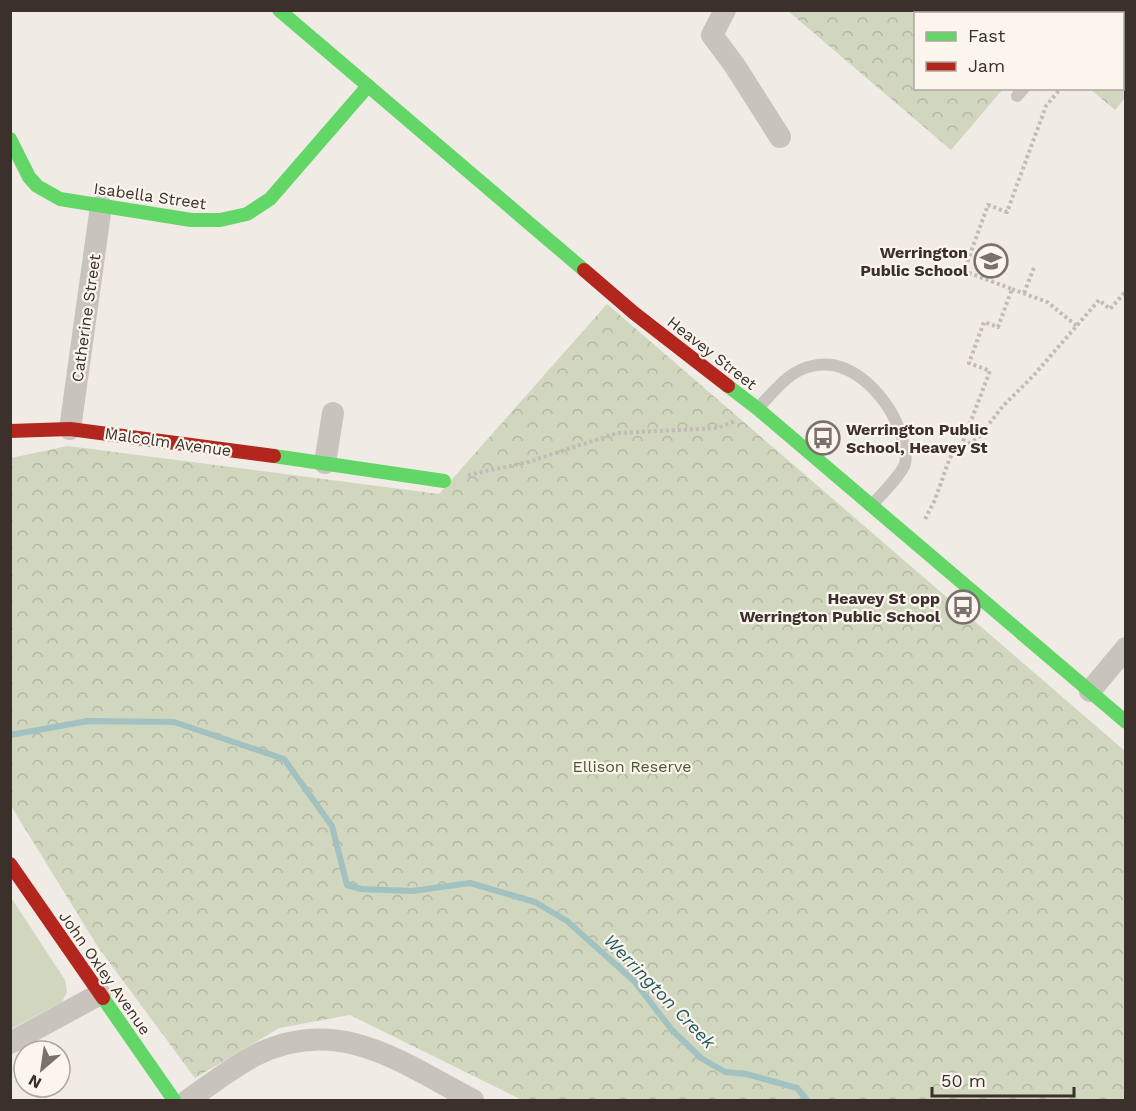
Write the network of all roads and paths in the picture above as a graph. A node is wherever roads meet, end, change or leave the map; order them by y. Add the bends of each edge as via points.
1 (279, 10) edge
2 (725, 10) edge
3 (368, 86) junction
4 (1059, 90) edge
5 (780, 137) dead end
6 (10, 139) edge
7 (101, 207) junction
8 (1035, 265) dead end
9 (1012, 289) junction
10 (1125, 291) edge
11 (1023, 293) junction
12 (1077, 327) junction
13 (758, 409) junction
14 (333, 413) dead end
15 (735, 421) dead end
16 (70, 429) junction
17 (10, 431) edge
18 (961, 447) junction
19 (325, 463) junction
20 (444, 481) joint
21 (871, 505) junction
22 (922, 524) dead end
23 (1125, 648) edge
24 (1090, 691) junction
25 (1125, 722) edge
26 (10, 864) edge
27 (100, 994) junction
28 (10, 1043) edge
29 (174, 1101) edge
30 (188, 1101) edge
31 (473, 1101) edge

1 - 3 street, Heavey Street
2 - 5 street via 712,35
3 - 7 street, Isabella Street via 280,189 247,214 220,220 191,220
3 - 13 street, Heavey Street via 634,313
4 - 9 path via 1046,106 1007,212 988,205 964,271
6 - 7 street, Isabella Street via 37,186 60,199
7 - 16 street, Catherine Street
8 - 11 path
9 - 11 path
9 - 18 path via 998,327 984,322 969,363 990,371
10 - 12 path via 1110,309 1100,300
11 - 12 path via 1047,302
12 - 18 path via 977,439
13 - 21 street, Heavey Street
13 - 21 lane via 792,374 811,366 835,365 865,382 891,410 905,454 905,463
14 - 19 street
15 - 20 path via 718,428 617,433 528,462
16 - 17 street, Malcolm Avenue
16 - 19 street, Malcolm Avenue
18 - 22 path via 949,460
19 - 20 street, Malcolm Avenue
21 - 24 street, Heavey Street
23 - 24 street
24 - 25 street, Heavey Street
26 - 27 street, John Oxley Avenue
27 - 28 street
27 - 29 street, John Oxley Avenue
30 - 31 street via 258,1054 322,1040 348,1041 372,1048

